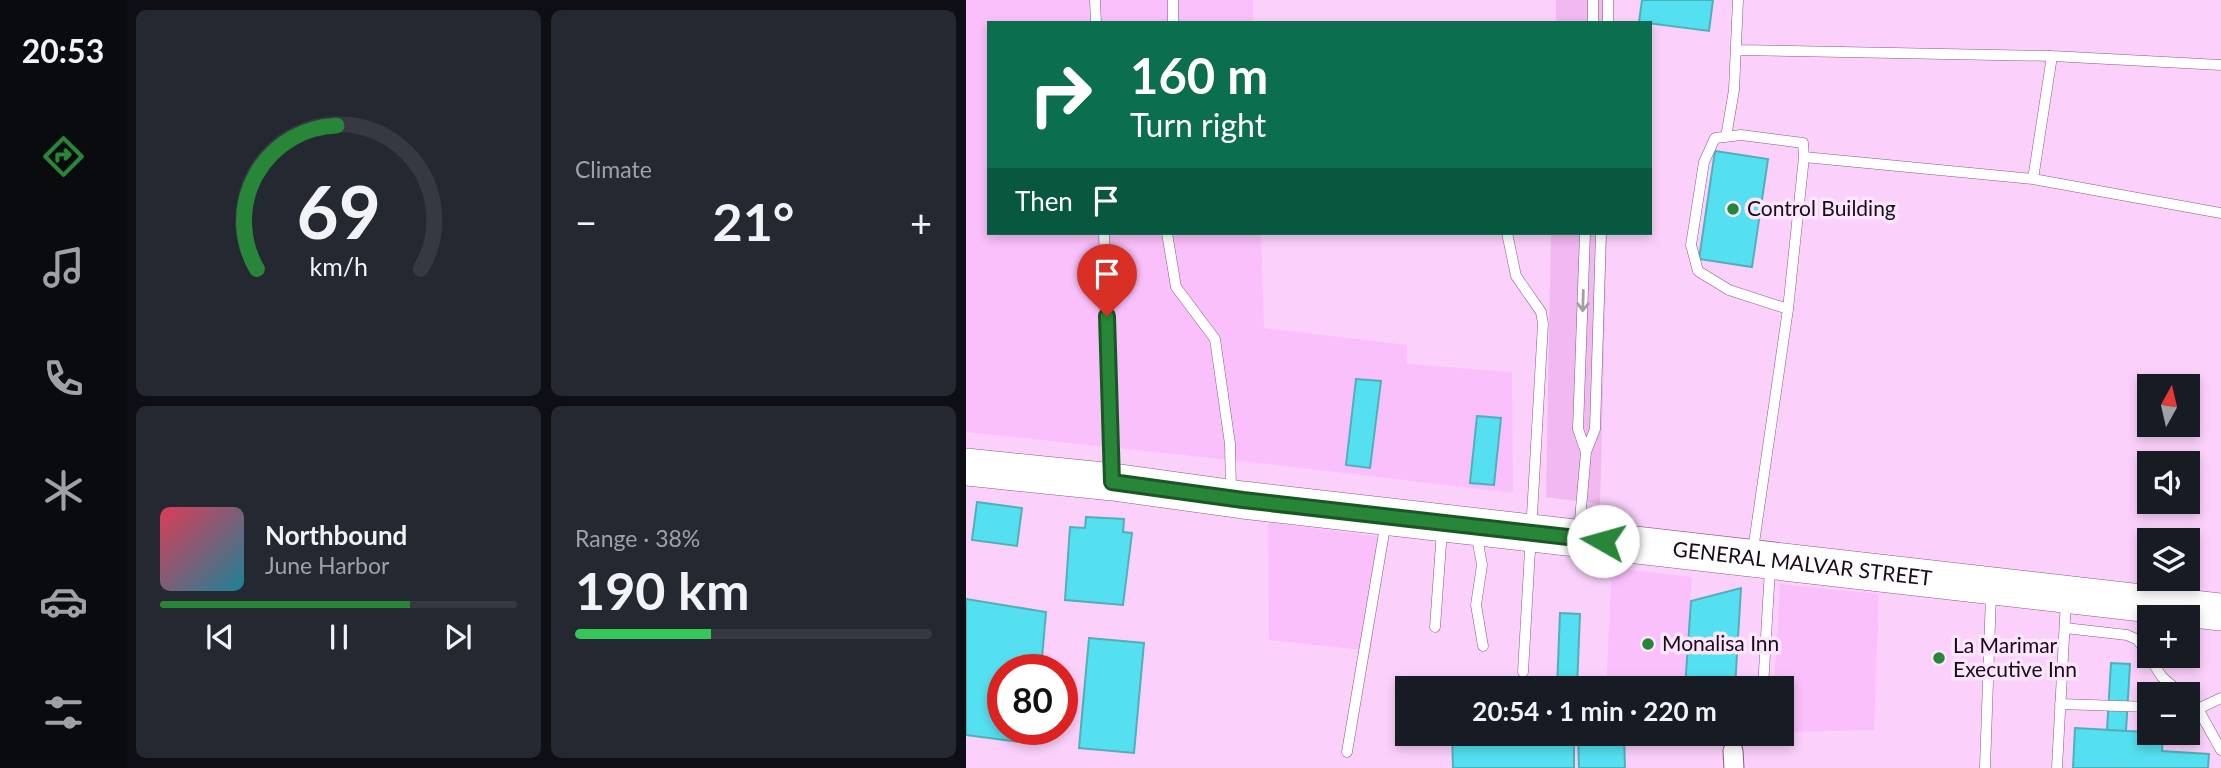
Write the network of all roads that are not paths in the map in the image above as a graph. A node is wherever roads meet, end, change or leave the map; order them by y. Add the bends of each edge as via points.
1 (1096, 0) edge
2 (1173, 0) edge
3 (1593, 0) edge
4 (1608, 0) edge
5 (1738, 0) edge
6 (1096, 21) edge
7 (1173, 21) edge
8 (1593, 21) edge
9 (1608, 21) edge
10 (1737, 50) junction
11 (2052, 56) junction
12 (2221, 65) edge
13 (1726, 137) junction
14 (1804, 157) junction
15 (2033, 179) junction
16 (2221, 213) edge
17 (1104, 235) edge
18 (1167, 235) edge
19 (1507, 235) edge
20 (1585, 235) edge
21 (1601, 235) edge
22 (1788, 309) junction
23 (1586, 452) junction
24 (966, 467) edge
25 (1112, 482) junction
26 (1231, 498) junction
27 (1387, 516) junction
28 (1458, 525) junction
29 (1532, 533) junction
30 (1578, 538) junction
31 (1761, 560) junction
32 (1991, 587) junction
33 (2065, 612) junction
34 (2221, 612) edge
35 (1435, 627) dead end
36 (1483, 646) dead end
37 (1523, 672) dead end
38 (1763, 676) edge
39 (2168, 682) edge
40 (2221, 698) edge
41 (2060, 704) junction
42 (2200, 706) edge
43 (2137, 707) edge
44 (2200, 718) edge
45 (2221, 750) edge
46 (1347, 752) dead end
47 (1985, 768) edge
48 (2057, 768) edge

1 - 6 lane
2 - 7 lane
3 - 8 lane
4 - 9 lane
5 - 10 lane
10 - 11 lane
10 - 13 lane
11 - 12 lane
11 - 15 lane
13 - 14 lane via 1803,143
13 - 22 lane via 1714,138 1704,162 1691,246 1699,271 1729,290
14 - 15 lane
14 - 22 lane
15 - 16 lane
17 - 25 lane
18 - 26 lane via 1176,287 1215,339 1230,444
19 - 29 lane via 1516,276 1541,312 1543,324
20 -> 23 lane via 1578,429
21 - 23 lane via 1595,429
22 - 31 lane
23 - 30 lane
24 - 25 highway, GENERAL MALVAR STREET
25 - 26 highway, GENERAL MALVAR STREET
26 - 27 highway, GENERAL MALVAR STREET
27 - 28 highway, GENERAL MALVAR STREET
27 - 46 lane
28 - 29 highway, GENERAL MALVAR STREET
28 - 35 lane
28 - 36 lane via 1482,565 1476,606
29 - 30 highway, GENERAL MALVAR STREET
29 - 37 lane
30 - 31 highway, GENERAL MALVAR STREET
31 - 32 highway, GENERAL MALVAR STREET
31 - 38 lane
32 - 33 highway, GENERAL MALVAR STREET
32 - 47 lane
33 - 34 highway, GENERAL MALVAR STREET
33 - 39 lane via 2138,640
33 - 41 lane
40 - 42 lane
41 - 43 lane
41 - 48 lane
44 - 45 lane

